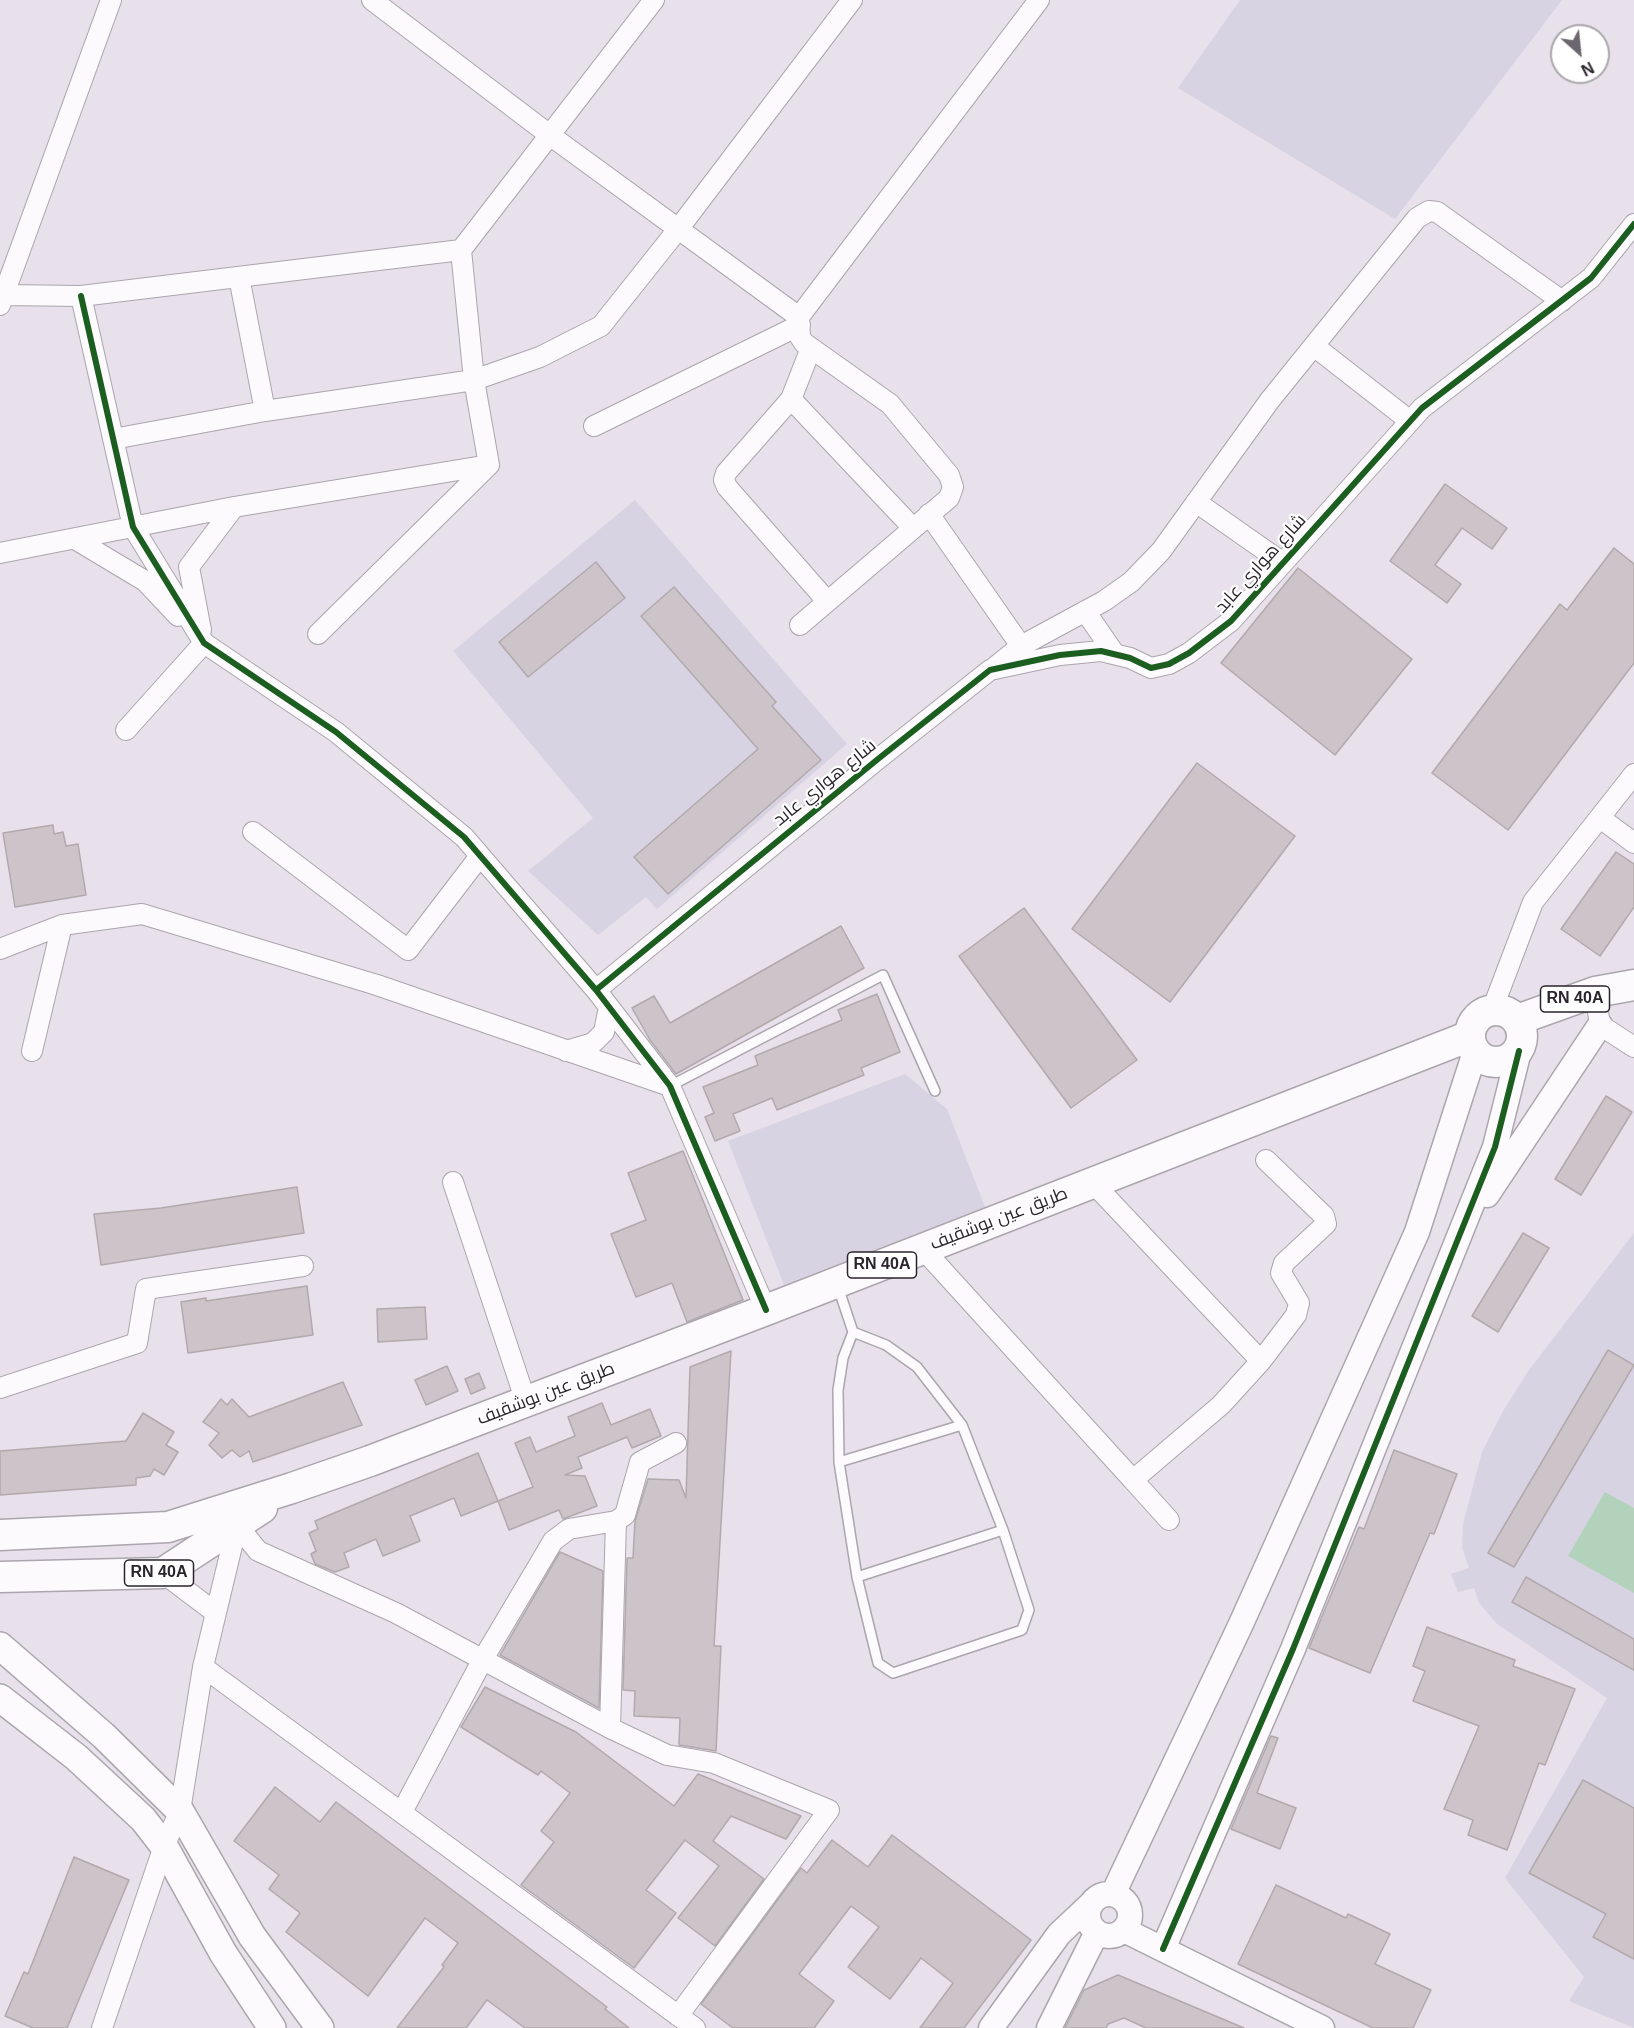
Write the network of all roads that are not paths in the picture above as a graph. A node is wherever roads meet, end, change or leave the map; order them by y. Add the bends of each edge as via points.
1 (111, 0) edge
2 (372, 0) edge
3 (852, 0) edge
4 (1039, 0) edge
5 (647, 3) edge
6 (551, 136) junction
7 (1634, 224) edge
8 (679, 228) junction
9 (461, 250) junction
10 (7, 265) edge
11 (239, 277) junction
12 (81, 296) junction
13 (2, 300) edge
14 (1562, 301) junction
15 (800, 321) junction
16 (1314, 346) junction
17 (811, 348) junction
18 (474, 380) junction
19 (791, 399) junction
20 (265, 411) junction
21 (1410, 421) junction
22 (594, 426) dead end
23 (113, 439) junction
24 (489, 465) junction
25 (1196, 502) junction
26 (234, 507) junction
27 (929, 514) junction
28 (133, 527) junction
29 (913, 528) junction
30 (75, 538) junction
31 (0, 553) edge
32 (1283, 563) junction
33 (827, 601) junction
34 (1085, 611) junction
35 (800, 625) dead end
36 (318, 634) dead end
37 (204, 643) junction
38 (1021, 646) junction
39 (1114, 653) junction
40 (990, 670) junction
41 (126, 730) dead end
42 (1634, 774) edge
43 (1600, 818) junction
44 (252, 832) dead end
45 (1634, 843) edge
46 (480, 856) junction
47 (62, 924) junction
48 (0, 949) edge
49 (1634, 985) edge
50 (596, 990) junction
51 (1595, 992) junction
52 (609, 1007) junction
53 (1505, 1015) junction
54 (1600, 1025) junction
55 (1472, 1044) junction
56 (1634, 1047) edge
57 (32, 1051) dead end
58 (566, 1051) junction
59 (1519, 1051) junction
60 (670, 1086) junction
61 (935, 1091) dead end
62 (1266, 1160) dead end
63 (453, 1182) dead end
64 (1093, 1183) junction
65 (1459, 1236) junction
66 (923, 1249) junction
67 (303, 1266) dead end
68 (836, 1282) junction
69 (766, 1310) junction
70 (853, 1332) junction
71 (1261, 1361) junction
72 (0, 1388) edge
73 (526, 1402) junction
74 (962, 1425) junction
75 (676, 1443) dead end
76 (839, 1462) junction
77 (1133, 1480) junction
78 (292, 1488) junction
79 (1169, 1520) dead end
80 (616, 1521) junction
81 (237, 1525) junction
82 (1003, 1530) junction
83 (0, 1535) edge
84 (163, 1573) junction
85 (0, 1577) edge
86 (857, 1577) junction
87 (216, 1613) junction
88 (0, 1646) edge
89 (483, 1659) junction
90 (203, 1667) junction
91 (0, 1698) edge
92 (610, 1728) junction
93 (180, 1811) junction
94 (402, 1812) junction
95 (164, 1846) junction
96 (1113, 1894) junction
97 (1091, 1904) junction
98 (1124, 1930) junction
99 (1097, 1932) junction
100 (1163, 1949) junction
101 (678, 2016) junction
102 (1318, 2027) edge
103 (102, 2028) edge
104 (273, 2028) edge
105 (320, 2028) edge
106 (695, 2028) edge
107 (991, 2028) edge
108 (1049, 2028) edge

1 - 10 street
2 - 6 street
3 - 8 street
4 - 15 street
5 - 6 street
6 - 8 street
6 - 9 street
7 - 14 street, شارع هواري عابد via 1592,278
8 - 15 street
8 - 18 street via 600,326 540,357
9 - 11 street
9 - 18 street
10 - 13 street
11 - 12 street
11 - 20 street
12 - 13 street
12 - 23 street
14 - 16 street via 1437,212 1429,212 1417,218
14 - 21 street, شارع هواري عابد
15 - 17 street via 800,337
15 - 22 street
16 - 21 street
16 - 25 street
17 - 19 street
17 - 27 street via 891,404 949,475 953,487 948,498
18 - 20 street
18 - 24 street
19 - 29 street
19 - 33 street via 724,480
20 - 23 street
21 - 32 street, شارع هواري عابد
23 - 28 street
24 - 26 street
24 - 36 street
25 - 32 street
25 - 34 street via 1161,551 1131,582
26 - 28 street
26 - 37 street via 189,567
27 - 29 street
27 - 38 street
28 - 30 street
28 - 37 street
29 - 33 street
30 - 31 street
30 - 37 street via 145,581
32 - 39 street, شارع هواري عابد via 1231,621 1190,653 1151,668
33 - 35 street
34 - 38 street
34 - 39 street
37 - 41 street
37 - 46 street via 336,732 464,837
38 - 40 street
39 - 40 street, شارع هواري عابد via 1060,655
40 - 50 street, شارع هواري عابد
42 - 43 street
43 - 45 street
43 - 53 street via 1533,902
44 - 46 street via 408,950
46 - 50 street
47 - 48 street
47 - 57 street
47 - 58 street via 142,914 377,985
49 - 51 main road, RN 40A
50 - 52 street
51 - 53 main road, RN 40A
51 - 54 street
52 - 58 street via 604,1032 592,1043
52 - 60 street
53 - 55 main road, RN 40A via 1476,1018
53 - 59 main road, RN 40A via 1522,1037
54 - 56 street
54 - 65 street
55 - 59 main road via 1490,1062 1508,1060
55 - 64 main road, طريق عين بوشقيف / RN 40A
55 - 96 street via 1417,1232 1241,1624
58 - 60 street
59 - 65 street via 1495,1147
60 - 61 lane via 883,975
60 - 69 street
62 - 71 street via 1324,1216 1326,1224 1284,1263 1281,1273 1299,1303 1296,1315
63 - 73 street
64 - 66 main road, طريق عين بوشقيف / RN 40A
64 - 71 street
65 - 100 street via 1293,1648
66 - 68 main road, طريق عين بوشقيف / RN 40A
66 - 77 street
67 - 72 street via 146,1289 137,1343
68 - 69 main road, طريق عين بوشقيف / RN 40A
68 - 70 lane
69 - 73 main road, طريق عين بوشقيف / RN 40A
70 - 74 lane via 886,1345 917,1367
70 - 76 lane via 843,1358 838,1390
71 - 77 street via 1221,1405
73 - 78 main road, طريق عين بوشقيف / RN 40A
74 - 76 lane
74 - 82 lane
75 - 80 street via 640,1462 626,1515
76 - 86 lane
77 - 79 street
78 - 81 main road, RN 40A
78 - 83 main road, RN 40A via 168,1527
80 - 89 street via 569,1529 553,1541
80 - 92 street
81 - 84 main road, RN 40A
81 - 87 street
81 - 89 street via 258,1551 396,1613
82 - 86 lane
82 - 86 lane via 1029,1610 1022,1630 893,1673 878,1663
84 - 85 main road, RN 40A
84 - 87 street
87 - 90 street
88 - 93 main road via 104,1736
89 - 92 street
89 - 94 street
90 - 93 street
90 - 94 street
91 - 95 main road via 76,1757 143,1819
92 - 101 street via 667,1755 714,1763 829,1810
93 - 95 street
93 - 105 main road via 252,1936
94 - 101 street
95 - 103 street
95 - 104 main road via 223,1953
96 - 97 street via 1101,1896
96 - 98 street via 1126,1902 1130,1911
97 - 99 street via 1089,1919
97 - 107 street via 1059,1934
98 - 99 street via 1111,1936
98 - 100 street
99 - 108 street
100 - 102 street
101 - 106 street

